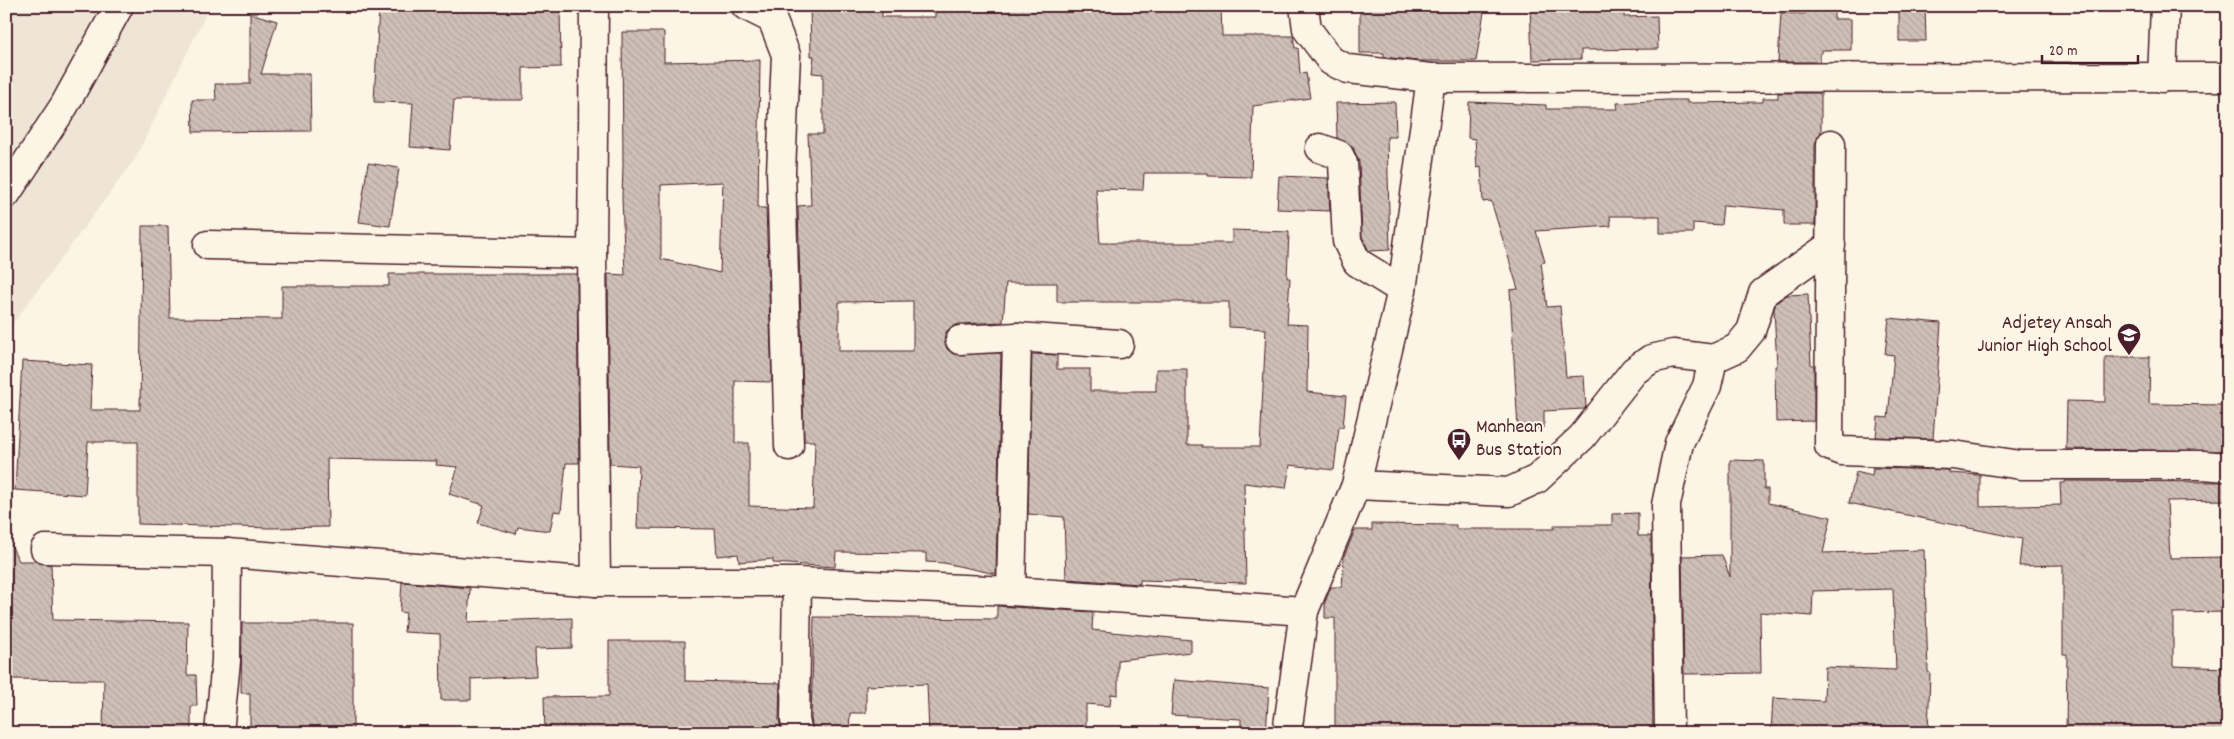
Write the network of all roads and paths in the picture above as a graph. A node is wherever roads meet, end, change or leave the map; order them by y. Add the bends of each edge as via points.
1 (119, 6) edge
2 (594, 6) edge
3 (746, 6) edge
4 (1304, 6) edge
5 (2165, 6) edge
6 (774, 13) edge
7 (2228, 77) edge
8 (1431, 78) junction
9 (2162, 78) junction
10 (1831, 144) dead end
11 (1320, 148) dead end
12 (6, 194) edge
13 (208, 244) dead end
14 (1831, 244) junction
15 (592, 254) junction
16 (1402, 290) junction
17 (1017, 338) junction
18 (960, 340) dead end
19 (1119, 344) dead end
20 (1713, 359) junction
21 (789, 446) dead end
22 (2228, 467) edge
23 (1356, 485) junction
24 (45, 549) dead end
25 (227, 553) junction
26 (596, 582) junction
27 (796, 582) junction
28 (1011, 591) junction
29 (1304, 611) junction
30 (219, 733) edge
31 (798, 733) edge
32 (1287, 733) edge
33 (1669, 733) edge

1 - 12 street via 64,106
2 - 15 street
3 - 6 street
4 - 8 street via 1307,29 1331,61 1348,69
5 - 9 street
6 - 21 street via 786,56 781,172
7 - 9 street
8 - 9 street
8 - 16 street
10 - 14 street
11 - 16 street via 1339,155 1343,163 1347,241 1357,262
13 - 15 street
14 - 20 street via 1763,293 1752,330 1737,348
14 - 22 street via 1829,446 1842,451 1953,455 2021,465
15 - 26 street
16 - 23 street
17 - 18 street
17 - 19 street
17 - 28 street
20 - 23 street via 1673,354 1651,359 1634,371 1582,437 1537,479 1509,492
20 - 33 street via 1707,386 1679,443 1666,505
23 - 29 street
24 - 25 street
25 - 26 street
25 - 30 street via 226,661
26 - 27 street
27 - 28 street
27 - 31 street
28 - 29 street
29 - 32 street

